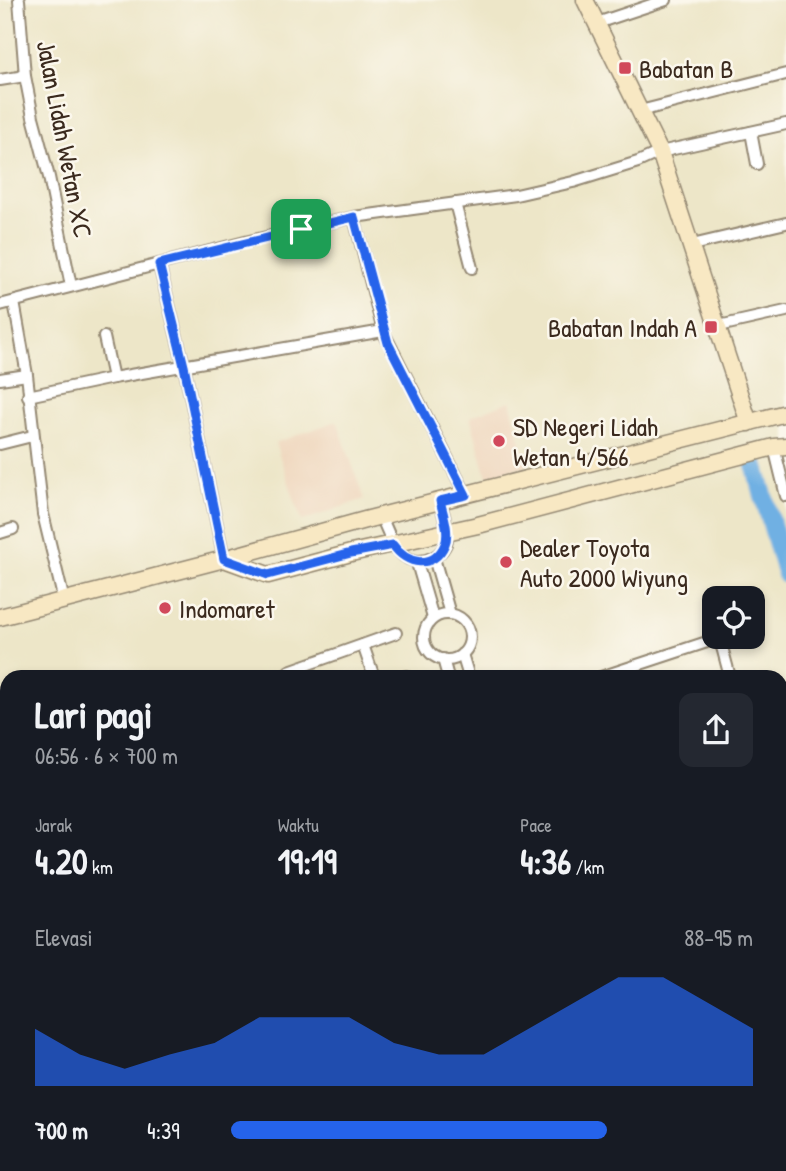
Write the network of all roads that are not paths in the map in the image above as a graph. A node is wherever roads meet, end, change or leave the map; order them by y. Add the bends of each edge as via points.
1 (19, 0) edge
2 (585, 0) edge
3 (666, 0) edge
4 (597, 23) junction
5 (786, 74) edge
6 (25, 76) junction
7 (0, 80) edge
8 (640, 111) junction
9 (786, 124) edge
10 (751, 132) junction
11 (660, 152) junction
12 (757, 164) dead end
13 (455, 203) junction
14 (354, 217) junction
15 (786, 223) edge
16 (692, 245) junction
17 (159, 264) junction
18 (472, 268) dead end
19 (71, 286) junction
20 (14, 302) junction
21 (0, 305) edge
22 (786, 311) edge
23 (719, 327) junction
24 (383, 331) junction
25 (104, 337) dead end
26 (184, 366) junction
27 (27, 375) junction
28 (113, 378) junction
29 (0, 379) edge
30 (28, 396) junction
31 (786, 413) edge
32 (754, 422) junction
33 (32, 436) junction
34 (0, 444) edge
35 (780, 446) edge
36 (466, 495) junction
37 (786, 496) edge
38 (440, 501) junction
39 (381, 516) junction
40 (13, 529) dead end
41 (0, 533) edge
42 (446, 533) junction
43 (393, 545) junction
44 (434, 558) junction
45 (224, 559) junction
46 (417, 563) junction
47 (64, 601) junction
48 (450, 614) junction
49 (0, 617) edge
50 (433, 618) junction
51 (397, 633) dead end
52 (363, 645) junction
53 (462, 654) junction
54 (443, 659) junction
55 (292, 670) edge
56 (372, 670) edge
57 (446, 670) edge
58 (468, 670) edge
59 (622, 670) edge
60 (728, 670) edge

1 - 6 street, Jalan Lidah Wetan XC
2 - 4 main road
3 - 4 street
4 - 8 main road
5 - 8 street
6 - 7 street
6 - 19 street, Jalan Lidah Wetan XC
8 - 11 main road
9 - 10 street
10 - 11 street
10 - 12 street
11 - 13 street via 573,182
11 - 16 main road
13 - 14 street
13 - 18 street
14 - 17 street
14 - 24 street
15 - 16 street
16 - 23 main road
17 - 19 street
17 - 26 street
19 - 20 street
20 - 21 street
20 - 27 street
22 - 23 street
23 - 32 main road
24 - 26 street
24 - 36 street
25 - 28 street
26 - 28 street
26 - 45 street
27 - 29 street
27 - 30 street
28 - 30 street
30 - 33 street
31 - 32 main road
32 - 35 main road
32 - 36 main road
33 - 34 street
33 - 47 street via 43,514
35 - 37 street
35 - 42 main road
36 - 38 main road
38 - 39 main road
38 - 42 street
39 - 43 street
39 - 45 main road
40 - 41 street
42 - 43 main road
42 - 44 street via 446,544
43 - 45 main road via 268,575
43 - 46 street via 403,558
44 - 46 street
44 - 48 street
45 - 47 main road
46 - 50 street
47 - 49 main road
48 - 50 street
48 - 53 street via 467,625 470,635
50 - 54 street via 424,642
51 - 52 street
52 - 55 street
52 - 56 street
53 - 54 street
53 - 58 street
54 - 57 street
59 - 60 street via 710,641 722,647

